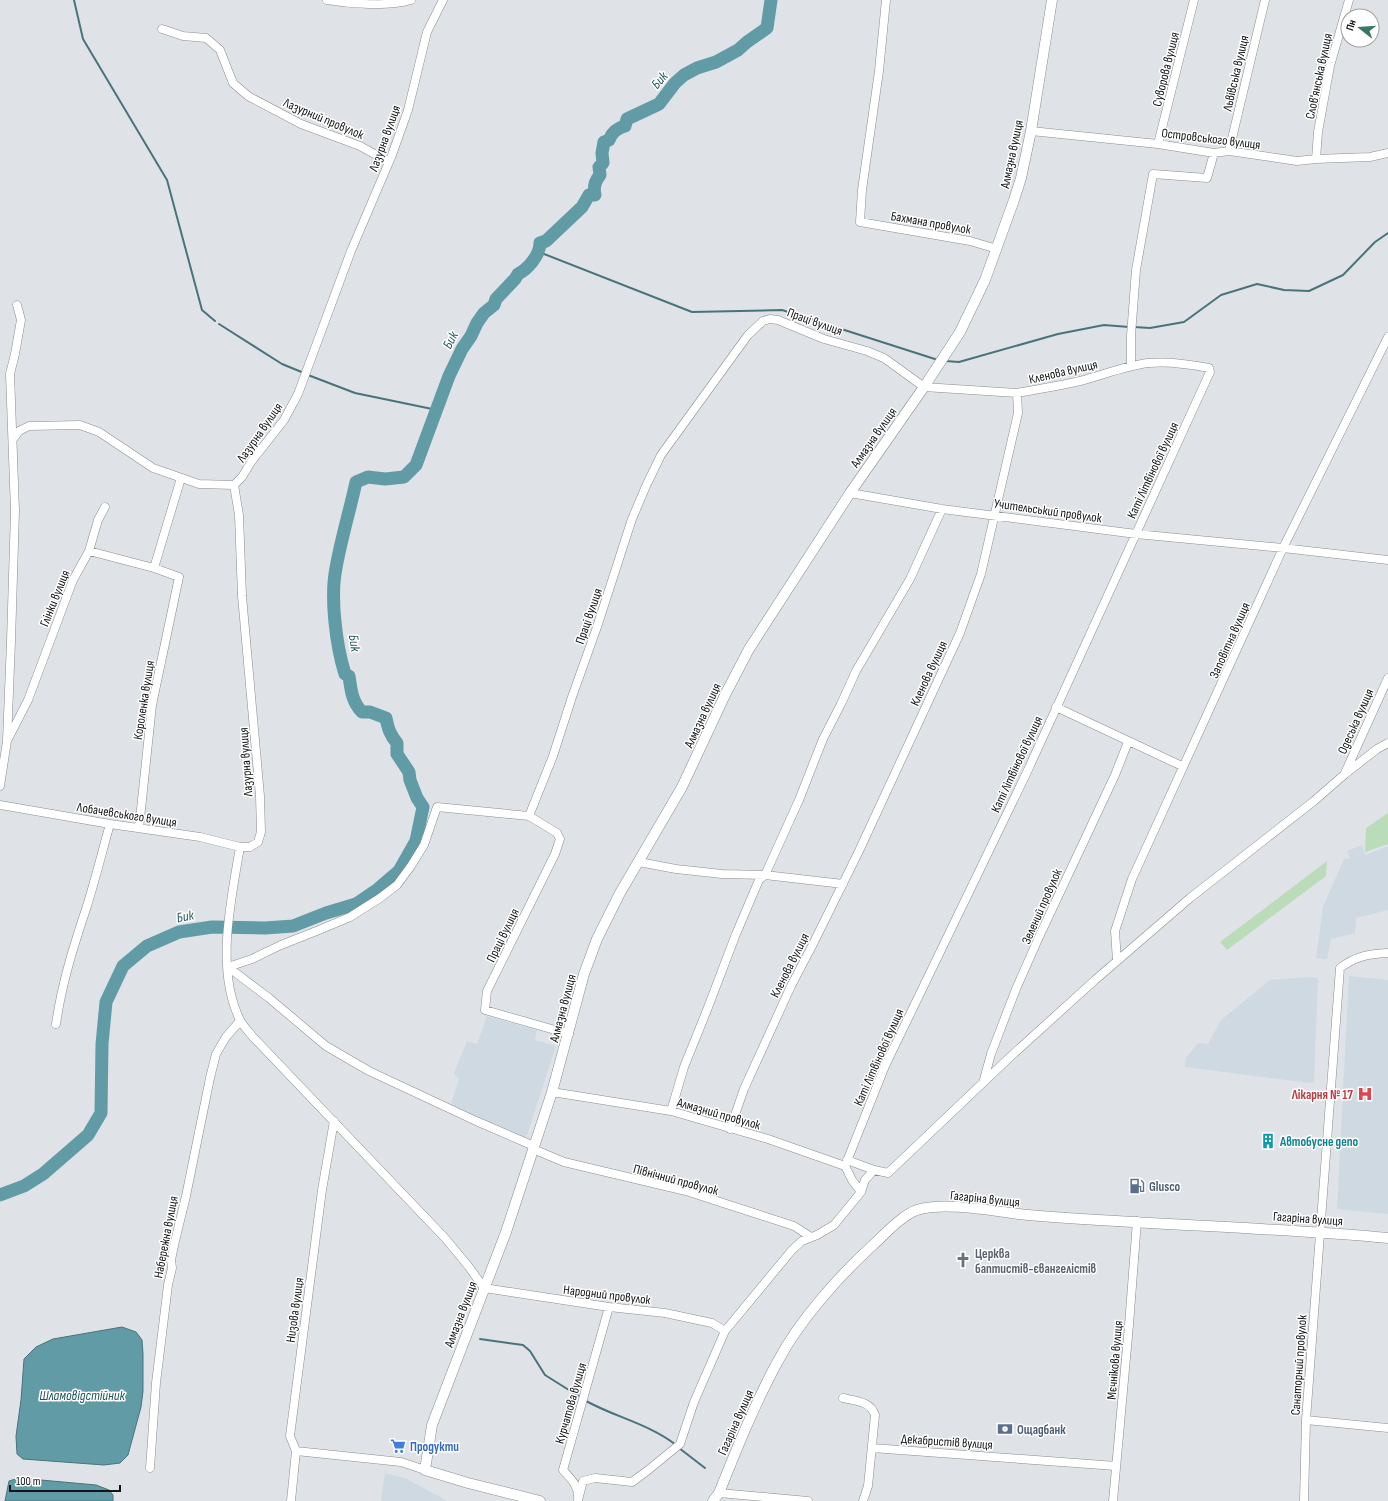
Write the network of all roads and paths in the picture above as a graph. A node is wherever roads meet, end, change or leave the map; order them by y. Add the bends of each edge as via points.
1 (327, 0) edge
2 (411, 0) edge
3 (443, 0) edge
4 (886, 0) edge
5 (1052, 0) edge
6 (1194, 0) edge
7 (1265, 0) edge
8 (1349, 0) edge
9 (162, 29) dead end
10 (1031, 131) junction
11 (1158, 144) junction
12 (1229, 151) junction
13 (1214, 153) junction
14 (1388, 153) edge
15 (1316, 159) junction
16 (389, 162) junction
17 (997, 249) junction
18 (18, 305) dead end
19 (1388, 337) edge
20 (1131, 366) junction
21 (1210, 372) joint
22 (924, 387) junction
23 (1017, 393) junction
24 (14, 439) junction
25 (181, 478) junction
26 (234, 486) junction
27 (850, 493) junction
28 (105, 507) dead end
29 (942, 509) junction
30 (994, 515) junction
31 (1136, 534) junction
32 (1283, 548) junction
33 (89, 551) junction
34 (1388, 560) edge
35 (154, 568) junction
36 (1388, 678) edge
37 (1056, 706) junction
38 (7, 741) junction
39 (1128, 742) junction
40 (1388, 743) edge
41 (1182, 766) junction
42 (2, 771) edge
43 (1345, 774) junction
44 (0, 786) edge
45 (0, 804) edge
46 (529, 816) junction
47 (110, 824) junction
48 (139, 828) junction
49 (240, 847) junction
50 (250, 847) joint
51 (639, 862) junction
52 (765, 875) junction
53 (843, 884) junction
54 (1388, 953) edge
55 (1117, 961) junction
56 (228, 967) junction
57 (240, 1022) junction
58 (56, 1024) dead end
59 (569, 1034) junction
60 (983, 1084) junction
61 (552, 1092) junction
62 (671, 1111) junction
63 (334, 1121) junction
64 (730, 1129) junction
65 (533, 1147) junction
66 (846, 1163) junction
67 (874, 1170) junction
68 (861, 1192) junction
69 (1137, 1221) junction
70 (1320, 1232) junction
71 (811, 1237) junction
72 (1388, 1238) edge
73 (484, 1288) junction
74 (609, 1307) junction
75 (725, 1331) junction
76 (843, 1398) dead end
77 (1306, 1420) junction
78 (1388, 1428) edge
79 (872, 1448) junction
80 (296, 1451) junction
81 (1116, 1466) junction
82 (150, 1468) dead end
83 (425, 1470) junction
84 (716, 1497) edge
85 (746, 1498) edge
86 (788, 1500) edge
87 (291, 1501) edge
88 (540, 1501) edge
89 (578, 1501) edge
90 (808, 1501) edge
91 (863, 1501) edge
92 (1113, 1501) edge
93 (1304, 1501) edge

1 - 2 street via 345,3 399,3
3 - 16 street, Лазурна вулиця via 427,32 408,110
4 - 17 street, Бахмана провулок via 860,222 970,241
5 - 10 main road, Алмазна вулиця
6 - 11 street, Суворова вулиця
7 - 12 street, Львівська вулиця
8 - 15 street, Слов'янська вулиця via 1330,66 1318,132
9 - 16 street, Лазурний провулок via 183,36 206,38 220,50 233,83 248,96 301,124 360,146
10 - 11 street, Островського вулиця
10 - 17 main road, Алмазна вулиця via 1021,178
11 - 13 street, Островського вулиця
12 - 13 street, Островського вулиця
12 - 15 street, Островського вулиця via 1297,162
13 - 20 street via 1207,178 1153,174 1136,270
14 - 15 street, Островського вулиця via 1370,157
16 - 26 street, Лазурна вулиця via 343,272 298,394 284,420
17 - 22 main road, Алмазна вулиця via 960,332
18 - 24 street via 21,320 10,374
19 - 32 street, Заповітна вулиця
20 - 21 street, Кленова вулиця via 1166,362 1209,368
20 - 23 street, Кленова вулиця via 1079,381
21 - 31 street, Каті Літвінової вулиця
22 - 23 street
22 - 27 main road, Алмазна вулиця
22 - 46 street, Праці вулиця via 884,358 824,339 778,320 763,321 748,335 661,455 646,486 632,519 553,756
23 - 30 street, Кленова вулиця via 1018,413
24 - 25 street via 19,431 29,426 80,425 99,432 153,468
24 - 38 street via 12,641
25 - 26 street via 199,484
25 - 35 street
26 - 50 street, Лазурна вулиця via 239,515 242,596 260,796 261,832 258,842
27 - 29 street, Учительський провулок
27 - 51 main road, Алмазна вулиця via 749,649 682,787
28 - 33 street, Глінки вулиця via 98,520
29 - 30 street, Учительський провулок
29 - 52 street via 910,579 856,671 823,740
30 - 31 street, Учительський провулок
30 - 53 street, Кленова вулиця via 981,574 960,633
31 - 32 street, Учительський провулок
31 - 37 street, Каті Літвінової вулиця
32 - 34 street, Учительський провулок
32 - 41 street, Заповітна вулиця
33 - 35 street
33 - 38 street, Глінки вулиця via 74,580 28,700
35 - 48 street, Короленка вулиця via 179,577 152,705
36 - 43 street, Одеська вулиця
37 - 39 street
37 - 66 street, Каті Літвінової вулиця via 1027,772 885,1066
38 - 42 street
39 - 41 street
39 - 60 street, Зелений провулок via 1016,989 991,1054
40 - 43 street
41 - 55 street, Заповітна вулиця via 1132,879 1115,931
42 - 44 street
43 - 55 street via 1190,898
45 - 47 street, Лобачевського вулиця
46 - 56 street via 437,807 424,845 408,871 391,890 350,916
46 - 59 street, Праці вулиця via 557,833 560,839 487,991 485,1010
47 - 48 street, Лобачевського вулиця
47 - 58 street via 66,969
48 - 49 street, Лобачевського вулиця via 200,837
49 - 50 street, Лобачевського вулиця
49 - 56 street via 230,910
51 - 52 street via 722,874
51 - 59 main road, Алмазна вулиця via 597,939 584,974
52 - 53 street
52 - 62 street via 759,880 736,934 684,1067
53 - 64 street, Кленова вулиця via 788,993 744,1089
54 - 70 street, Санаторний провулок via 1366,955 1340,968
55 - 60 street
56 - 57 street via 228,980
56 - 65 street, Північний провулок via 326,1046 376,1074
57 - 63 street
57 - 82 street, Набережна вулиця via 226,1037 216,1054 175,1240 157,1376
59 - 61 main road, Алмазна вулиця
60 - 67 street via 888,1173
61 - 62 street, Алмазний провулок
61 - 65 main road, Алмазна вулиця
62 - 64 street, Алмазний провулок
63 - 73 street via 445,1238
63 - 80 street, Низова вулиця via 322,1190 290,1436
64 - 66 street, Алмазний провулок
65 - 71 street, Північний провулок via 564,1162 686,1191 794,1226
65 - 73 main road, Алмазна вулиця via 506,1232
66 - 67 street, Алмазний провулок
66 - 68 street via 852,1180
67 - 68 street via 865,1180
68 - 71 street via 834,1224
69 - 70 main road, Гагаріна вулиця
69 - 81 street, Мєчнікова вулиця
69 - 84 main road, Гагаріна вулиця via 1028,1215 945,1206 917,1210 901,1220 856,1260 807,1317 778,1360
70 - 72 main road, Гагаріна вулиця
70 - 77 street, Санаторний провулок
71 - 75 street via 792,1250
73 - 74 street, Народний провулок
73 - 83 main road, Алмазна вулиця via 432,1425
74 - 75 street, Народний провулок via 665,1313 712,1323
74 - 89 street, Курчатова вулиця via 563,1470 578,1491
75 - 89 street via 694,1402 680,1444 632,1482 595,1478 583,1481
76 - 79 street via 865,1403 873,1409 875,1415
77 - 78 street
77 - 93 street, Санаторний провулок
79 - 81 street, Декабристів вулиця
79 - 91 street via 868,1486
80 - 83 street via 401,1462
80 - 87 street, Низова вулиця
81 - 92 street, Мєчнікова вулиця
83 - 88 main road
84 - 85 street
85 - 86 street
86 - 90 street

